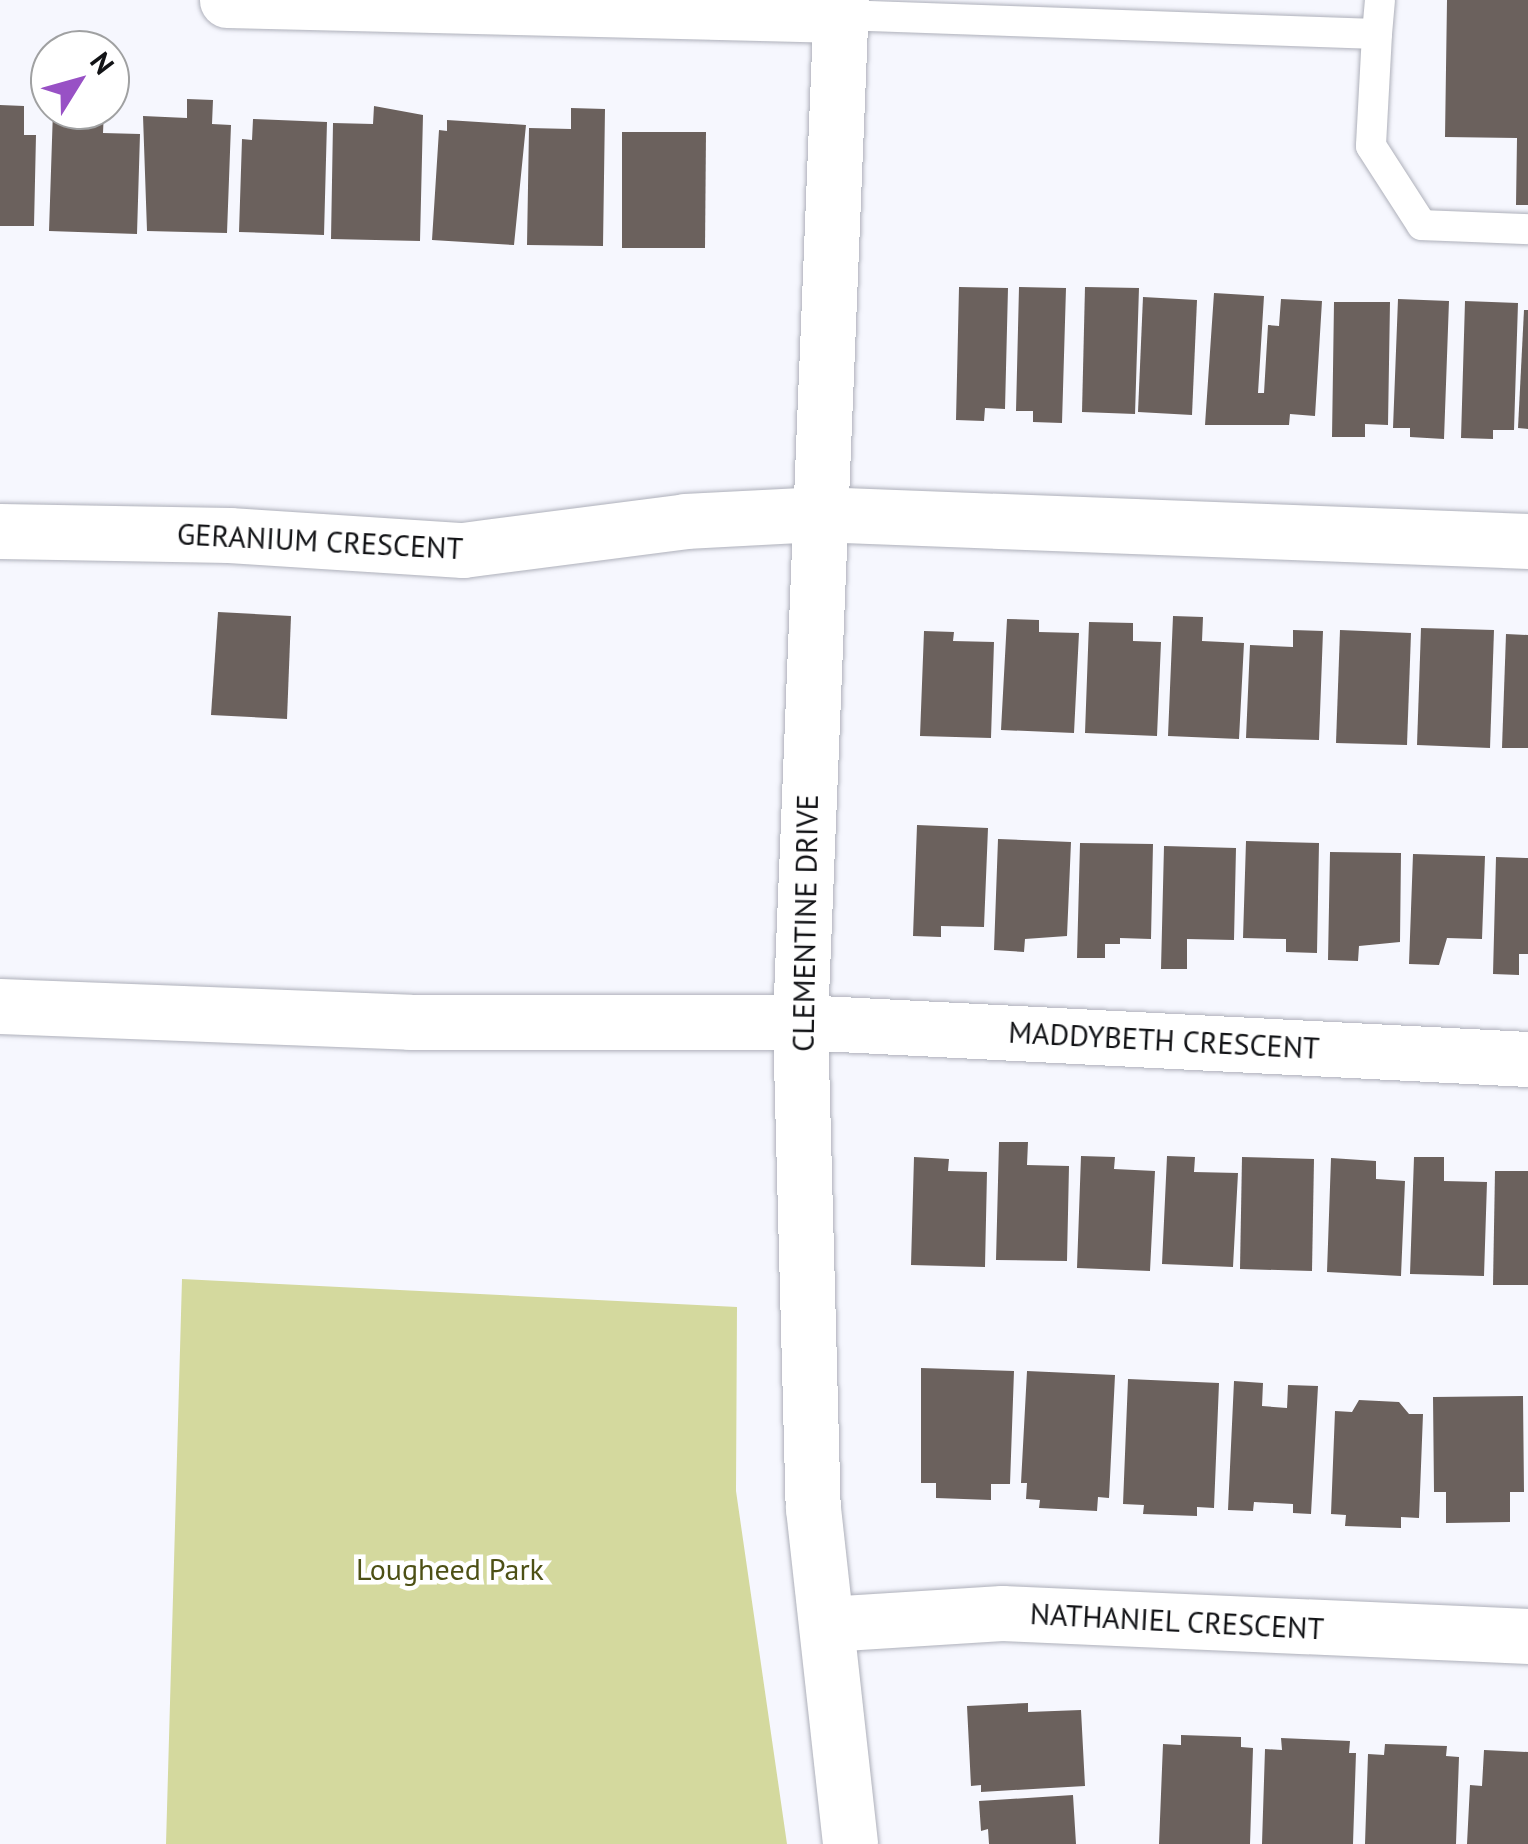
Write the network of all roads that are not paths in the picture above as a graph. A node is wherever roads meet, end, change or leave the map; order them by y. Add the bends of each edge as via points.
1 (227, 0) edge
2 (1380, 0) edge
3 (427, 2) edge
4 (841, 7) edge
5 (1377, 34) junction
6 (1528, 229) edge
7 (817, 514) junction
8 (0, 531) edge
9 (1528, 541) edge
10 (0, 1006) edge
11 (800, 1022) junction
12 (1528, 1059) edge
13 (827, 1624) junction
14 (1528, 1636) edge
15 (850, 1844) edge

1 - 3 street
2 - 5 lane
3 - 4 street
4 - 5 lane
4 - 7 street, CLEMENTINE DRIVE
5 - 6 lane via 1371,146 1422,225
7 - 8 street, GERANIUM CRESCENT via 684,520 462,550 229,534
7 - 9 street
7 - 11 street, CLEMENTINE DRIVE
10 - 11 street via 410,1022
11 - 12 street, MADDYBETH CRESCENT
11 - 13 street, CLEMENTINE DRIVE via 813,1508
13 - 14 street, NATHANIEL CRESCENT via 1002,1613
13 - 15 street, CLEMENTINE DRIVE

